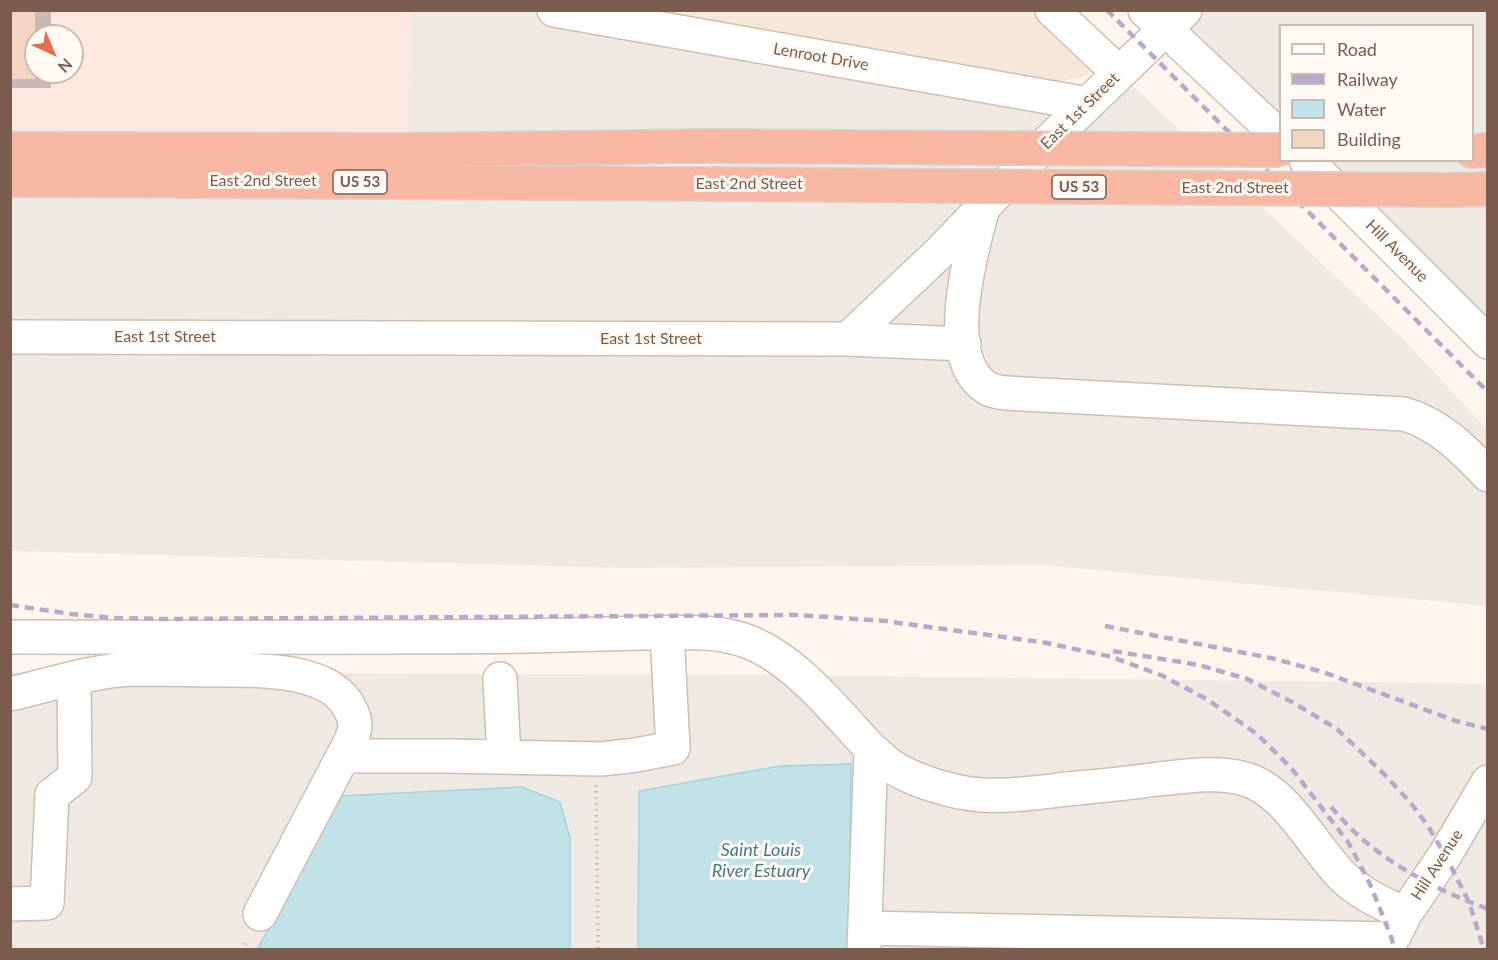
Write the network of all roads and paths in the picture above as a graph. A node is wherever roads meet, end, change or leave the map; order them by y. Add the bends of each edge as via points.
1 (554, 10) edge
2 (1052, 10) edge
3 (1165, 17) edge
4 (1119, 73) junction
5 (1088, 104) junction
6 (1279, 135) edge
7 (10, 149) edge
8 (1279, 150) edge
9 (1308, 162) edge
10 (10, 180) edge
11 (1488, 189) edge
12 (983, 207) junction
13 (10, 337) edge
14 (848, 339) junction
15 (1488, 342) edge
16 (964, 344) junction
17 (1488, 475) edge
18 (667, 633) junction
19 (10, 636) edge
20 (74, 678) junction
21 (500, 679) dead end
22 (10, 694) edge
23 (871, 749) junction
24 (343, 756) junction
25 (504, 757) junction
26 (595, 758) junction
27 (1488, 782) edge
28 (10, 904) edge
29 (260, 914) dead end
30 (1396, 934) edge
31 (865, 939) edge
32 (598, 950) edge

1 - 5 street, Lenroot Drive
2 - 4 street
3 - 4 street, East 1st Street
3 - 6 street
4 - 5 street, East 1st Street
5 - 12 street, East 1st Street
7 - 8 highway, East 2nd Street / US 53, bridge via 709,146
9 - 15 street, Hill Avenue
10 - 11 highway, East 2nd Street / US 53, bridge
12 - 14 street, East 1st Street
12 - 16 street via 964,289
13 - 14 street, East 1st Street
14 - 16 street
16 - 17 street via 973,374 992,391 1404,414 1452,439
18 - 19 street
18 - 23 street via 727,636 761,647 813,687
18 - 26 street via 673,748
20 - 22 street
20 - 24 street via 132,669 268,671 310,679 327,686 348,703 355,725
20 - 28 street via 75,777 52,795 47,903
21 - 25 street
23 - 30 street via 890,765 929,784 981,795 1036,793 1187,776 1246,779 1283,803 1335,868 1354,887 1377,901
23 - 31 street
24 - 25 street
24 - 29 street
25 - 26 street
26 - 32 path
27 - 30 street, Hill Avenue
30 - 31 street

